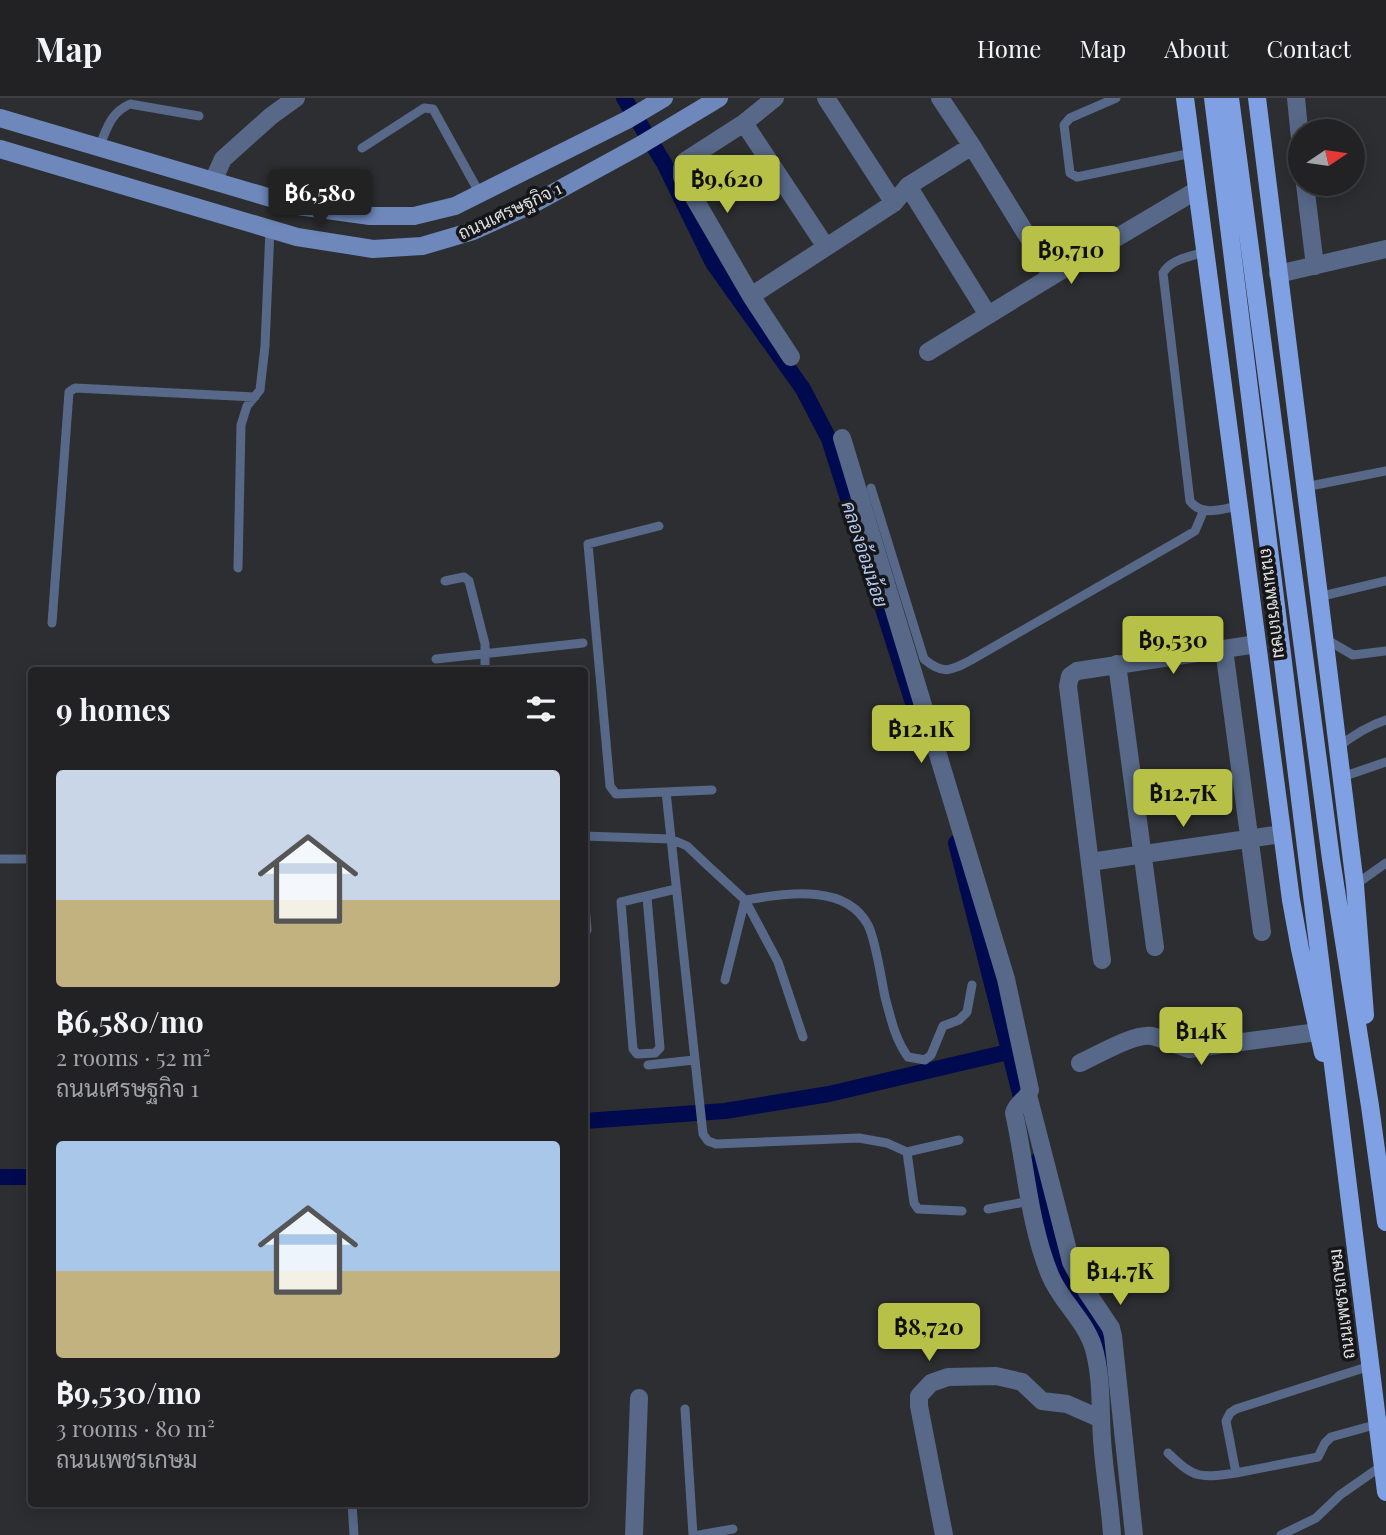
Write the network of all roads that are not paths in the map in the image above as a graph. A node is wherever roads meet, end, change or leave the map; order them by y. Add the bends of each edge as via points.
1 (296, 98) edge
2 (719, 98) edge
3 (775, 98) edge
4 (826, 98) edge
5 (940, 98) edge
6 (1116, 98) edge
7 (1185, 98) edge
8 (1213, 98) edge
9 (1230, 98) edge
10 (1257, 98) edge
11 (1296, 98) edge
12 (660, 101) edge
13 (199, 116) dead end
14 (0, 118) edge
15 (1298, 119) edge
16 (744, 124) junction
17 (972, 146) junction
18 (99, 147) junction
19 (362, 148) dead end
20 (0, 149) edge
21 (1192, 152) junction
22 (213, 181) junction
23 (908, 186) junction
24 (1197, 190) junction
25 (1234, 192) junction
26 (480, 194) junction
27 (1306, 196) edge
28 (894, 203) junction
29 (270, 229) junction
30 (826, 247) junction
31 (1386, 249) edge
32 (1205, 252) junction
33 (1315, 266) junction
34 (1279, 274) junction
35 (1052, 276) junction
36 (751, 296) junction
37 (988, 315) junction
38 (928, 352) dead end
39 (790, 357) dead end
40 (255, 397) junction
41 (842, 438) dead end
42 (1386, 471) edge
43 (871, 488) dead end
44 (1305, 488) junction
45 (1239, 506) junction
46 (1203, 512) junction
47 (659, 526) dead end
48 (238, 568) dead end
49 (445, 581) dead end
50 (1386, 581) edge
51 (1318, 597) junction
52 (52, 623) dead end
53 (1322, 637) junction
54 (583, 643) dead end
55 (1257, 644) junction
56 (1224, 649) junction
57 (1386, 651) edge
58 (486, 654) junction
59 (436, 659) dead end
60 (1117, 664) junction
61 (485, 667) edge
62 (1386, 720) edge
63 (1337, 748) junction
64 (1386, 762) edge
65 (1342, 777) junction
66 (712, 789) dead end
67 (666, 792) junction
68 (1282, 834) junction
69 (588, 836) edge
70 (671, 839) junction
71 (1250, 839) junction
72 (1143, 855) junction
73 (0, 859) edge
74 (28, 859) edge
75 (1090, 862) junction
76 (1386, 863) edge
77 (1355, 885) junction
78 (676, 889) junction
79 (647, 897) junction
80 (745, 900) junction
81 (1262, 932) dead end
82 (1155, 947) dead end
83 (1102, 960) dead end
84 (725, 980) dead end
85 (972, 985) dead end
86 (1317, 1032) junction
87 (803, 1037) dead end
88 (694, 1060) junction
89 (1080, 1063) dead end
90 (648, 1065) dead end
91 (1024, 1100) junction
92 (1370, 1106) junction
93 (1339, 1110) junction
94 (959, 1140) dead end
95 (906, 1152) junction
96 (1383, 1183) edge
97 (1030, 1200) junction
98 (988, 1209) dead end
99 (962, 1212) dead end
100 (1386, 1222) edge
101 (1370, 1367) junction
102 (639, 1398) dead end
103 (685, 1409) dead end
104 (1101, 1419) junction
105 (1378, 1424) junction
106 (1168, 1453) dead end
107 (1383, 1465) junction
108 (1236, 1473) junction
109 (1386, 1492) edge
110 (352, 1507) edge
111 (733, 1529) dead end
112 (354, 1535) edge
113 (634, 1535) edge
114 (693, 1535) edge
115 (699, 1535) edge
116 (944, 1535) edge
117 (1112, 1535) edge
118 (1134, 1535) edge
119 (1281, 1535) edge

1 - 22 street via 223,159
2 - 29 main road, ถนนเศรษฐกิจ 1 via 533,204 473,231 422,246 373,249
3 - 16 street
4 - 28 street
5 - 17 street
6 - 21 lane via 1064,125 1070,173 1077,177
7 - 21 main road, ถนนเพชรเกษม
8 - 25 main road, ถนนเพชรเกษม
9 - 25 main road, ถนนเพชรเกษม
10 - 34 main road, ถนนเพชรเกษม
11 - 15 street
12 - 26 main road, ถนนเศรษฐกิจ 1
13 - 18 lane via 130,104 112,116
14 - 18 main road, ถนนเศรษฐกิจ 1
16 - 30 street
16 - 36 street via 681,167 682,177
17 - 23 street
17 - 35 street
18 - 22 main road, ถนนเศรษฐกิจ 1
19 - 26 lane via 424,108 433,109
20 - 29 main road, ถนนเศรษฐกิจ 1
21 - 24 main road, ถนนเพชรเกษม
22 - 26 main road, ถนนเศรษฐกิจ 1 via 298,206 370,216 414,216
23 - 28 street
23 - 37 street
24 - 32 main road, ถนนเพชรเกษม
24 - 35 street
25 - 92 main road, ถนนเพชรเกษม
25 - 93 main road, ถนนเพชรเกษม
27 - 33 street
28 - 30 street
29 - 40 lane via 265,346 260,390
30 - 36 street
31 - 33 street
32 - 45 main road, ถนนเพชรเกษม
32 - 46 lane via 1175,261 1163,273 1190,501
33 - 34 street
34 - 44 main road, ถนนเพชรเกษม
35 - 37 street
36 - 39 street
37 - 38 street
40 - 48 lane via 241,425
40 - 52 lane via 75,388 69,392
41 - 91 street via 1006,979 1030,1090
42 - 44 lane
43 - 46 lane via 924,659 943,671 971,660 1195,531
44 - 51 main road, ถนนเพชรเกษม
45 - 46 lane
45 - 55 main road, ถนนเพชรเกษม
47 - 67 lane via 593,541 587,552 610,786 616,794
49 - 58 lane via 469,581
50 - 51 lane
51 - 53 main road, ถนนเพชรเกษม
53 - 57 lane via 1353,655
53 - 63 main road, ถนนเพชรเกษม
54 - 58 lane
55 - 56 street
55 - 68 main road, ถนนเพชรเกษม
56 - 60 street
56 - 71 street
58 - 59 lane
58 - 61 lane
60 - 72 street
60 - 75 street via 1077,671 1068,686
62 - 63 lane
63 - 65 main road, ถนนเพชรเกษม
64 - 65 lane
65 - 77 main road, ถนนเพชรเกษม
66 - 67 lane
67 - 70 lane
68 - 71 street
68 - 86 main road, ถนนเพชรเกษม
69 - 70 lane
70 - 78 lane
70 - 80 lane via 687,846
71 - 72 street
71 - 81 street
72 - 75 street
72 - 82 street
73 - 74 lane
75 - 83 street
76 - 77 lane
77 - 92 main road, ถนนเพชรเกษม
78 - 79 lane
78 - 88 lane
79 - 79 lane via 660,1048 636,1054 621,902
80 - 84 lane
80 - 85 lane via 819,895 853,907 868,925 892,1025 908,1057 925,1060 931,1055 943,1026 967,1012
80 - 87 lane via 778,962
86 - 89 street via 1189,1049 1153,1036 1139,1037
86 - 93 main road, ถนนเพชรเกษม
88 - 90 lane
88 - 95 lane via 703,1134 708,1141 859,1138
91 - 97 street via 1014,1113
91 - 118 street via 1070,1262 1111,1328
92 - 96 main road, ถนนเพชรเกษม
93 - 101 main road, ถนนเพชรเกษม
94 - 95 lane
95 - 99 lane via 918,1209
96 - 100 main road, ถนนเพชรเกษม
97 - 98 lane
97 - 104 street via 1051,1278 1090,1336 1100,1380
101 - 105 main road, ถนนเพชรเกษม
101 - 108 lane via 1230,1413 1226,1421
102 - 113 street
103 - 114 lane
104 - 116 street via 1067,1404 1042,1401 1022,1382 1008,1377 948,1377 925,1386 919,1406
104 - 117 street
105 - 107 main road, ถนนเพชรเกษม
105 - 108 lane via 1331,1437 1318,1457
106 - 108 lane via 1188,1472 1204,1477
107 - 109 main road, ถนนเพชรเกษม
107 - 119 lane via 1340,1494 1316,1518
110 - 112 lane
111 - 115 lane

